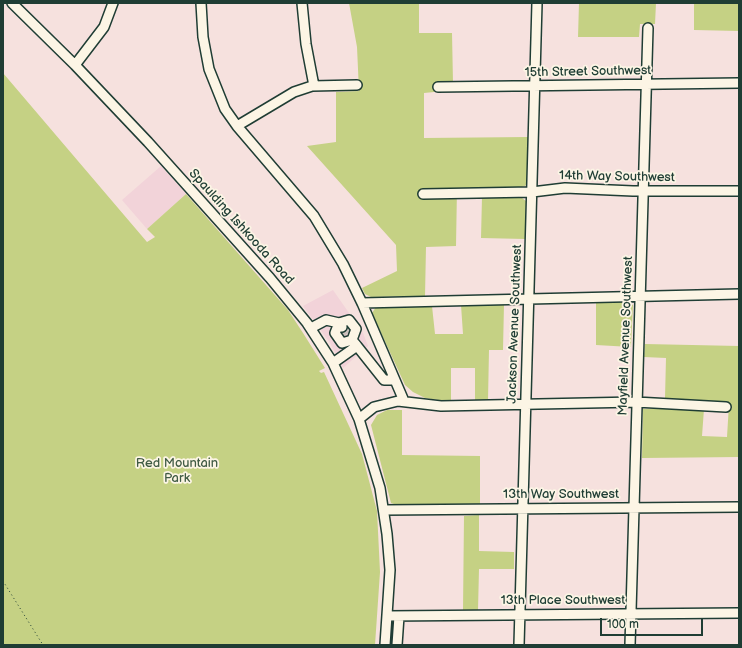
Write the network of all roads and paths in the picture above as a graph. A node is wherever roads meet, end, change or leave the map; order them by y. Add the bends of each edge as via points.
1 (12, 3) edge
2 (113, 3) edge
3 (201, 3) edge
4 (302, 3) edge
5 (538, 3) edge
6 (648, 28) dead end
7 (75, 64) junction
8 (739, 83) edge
9 (646, 84) junction
10 (358, 85) dead end
11 (535, 85) junction
12 (314, 86) junction
13 (438, 87) dead end
14 (237, 126) junction
15 (644, 191) junction
16 (739, 191) edge
17 (532, 192) junction
18 (423, 194) dead end
19 (739, 294) edge
20 (640, 296) junction
21 (529, 299) junction
22 (362, 303) junction
23 (311, 328) junction
24 (348, 334) junction
25 (333, 363) junction
26 (395, 380) junction
27 (404, 401) junction
28 (636, 402) junction
29 (526, 405) junction
30 (726, 408) dead end
31 (359, 419) junction
32 (739, 507) edge
33 (522, 508) junction
34 (633, 508) junction
35 (384, 510) junction
36 (3, 581) edge
37 (739, 613) edge
38 (630, 614) junction
39 (519, 615) junction
40 (388, 616) junction
41 (399, 616) junction
42 (43, 645) edge
43 (385, 645) edge
44 (397, 645) edge
45 (519, 645) edge
46 (630, 645) edge

1 - 7 street, Spaulding Ishkooda Road
2 - 7 street via 110,15 96,38
3 - 14 street via 203,37 209,69 225,109
4 - 12 street
5 - 11 street, Jackson Avenue Southwest
6 - 9 street, Mayfield Avenue Southwest
7 - 23 street, Spaulding Ishkooda Road via 270,278
8 - 9 street, 15th Street Southwest
9 - 11 street, 15th Street Southwest
9 - 15 street, Mayfield Avenue Southwest
10 - 12 street
11 - 13 street, 15th Street Southwest
11 - 17 street, Jackson Avenue Southwest
12 - 14 street via 282,98
14 - 22 street via 314,216 343,264
15 - 16 street, 14th Way Southwest
15 - 17 street, 14th Way Southwest via 565,188
15 - 20 street, Mayfield Avenue Southwest
17 - 18 street, 14th Way Southwest
17 - 21 street, Jackson Avenue Southwest
19 - 20 street
20 - 21 street
20 - 28 street, Mayfield Avenue Southwest
21 - 22 street
21 - 29 street, Jackson Avenue Southwest
22 - 26 street
23 - 24 street via 326,320
23 - 25 street, Spaulding Ishkooda Road
24 - 25 street
24 - 26 street via 384,380
25 - 31 street, Spaulding Ishkooda Road
26 - 27 street
27 - 29 street via 441,406
27 - 31 street via 374,407
28 - 29 street
28 - 30 street
28 - 34 street, Mayfield Avenue Southwest
29 - 33 street, Jackson Avenue Southwest
31 - 35 street, Spaulding Ishkooda Road via 375,467
32 - 34 street, 13th Way Southwest
33 - 34 street, 13th Way Southwest
33 - 35 street, 13th Way Southwest
33 - 39 street, Jackson Avenue Southwest
34 - 38 street, Mayfield Avenue Southwest
35 - 40 street, Spaulding Ishkooda Road via 390,570
36 - 42 path
37 - 38 street, 13th Place Southwest
38 - 39 street, 13th Place Southwest
38 - 46 street, Mayfield Avenue Southwest
39 - 41 street, 13th Place Southwest
39 - 45 street, Jackson Avenue Southwest
40 - 41 street, 13th Place Southwest
40 - 43 street, Spaulding Ishkooda Road
41 - 44 street

